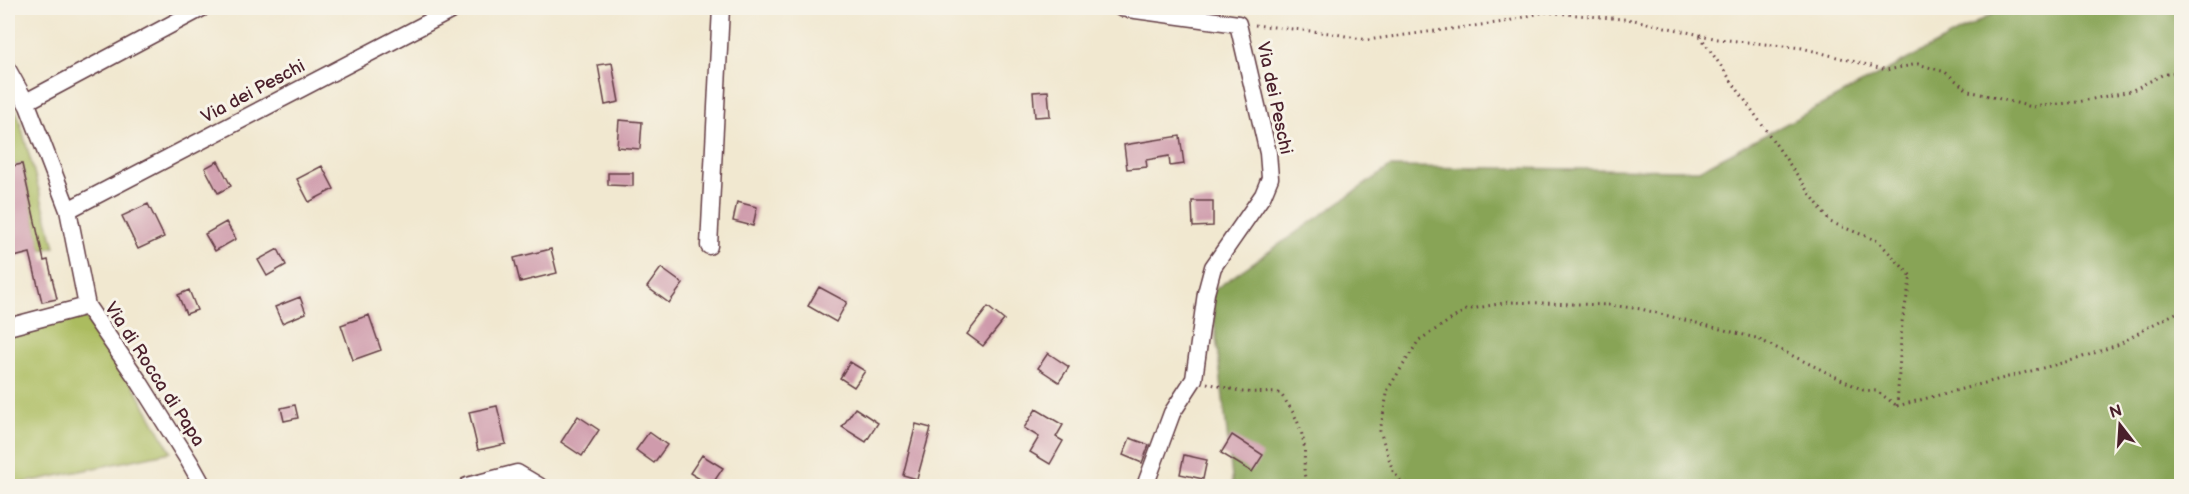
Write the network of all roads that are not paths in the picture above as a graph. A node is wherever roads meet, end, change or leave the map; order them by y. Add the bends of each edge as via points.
1 (202, 8) edge
2 (456, 8) edge
3 (721, 8) edge
4 (1121, 8) edge
5 (8, 70) edge
6 (26, 102) junction
7 (68, 210) junction
8 (709, 246) dead end
9 (87, 306) junction
10 (8, 327) edge
11 (202, 486) edge
12 (467, 486) edge
13 (539, 486) edge
14 (1145, 486) edge

1 - 6 street
2 - 7 street, Via dei Peschi
3 - 8 street
4 - 14 street, Via dei Peschi via 1238,24 1268,153 1270,178 1263,195 1214,267 1206,292 1194,380 1172,413
5 - 6 street, Via di Rocca di Papa
6 - 7 street, Via di Rocca di Papa
7 - 9 street, Via di Rocca di Papa
9 - 10 street
9 - 11 street, Via di Rocca di Papa via 140,383
12 - 13 street via 517,472

